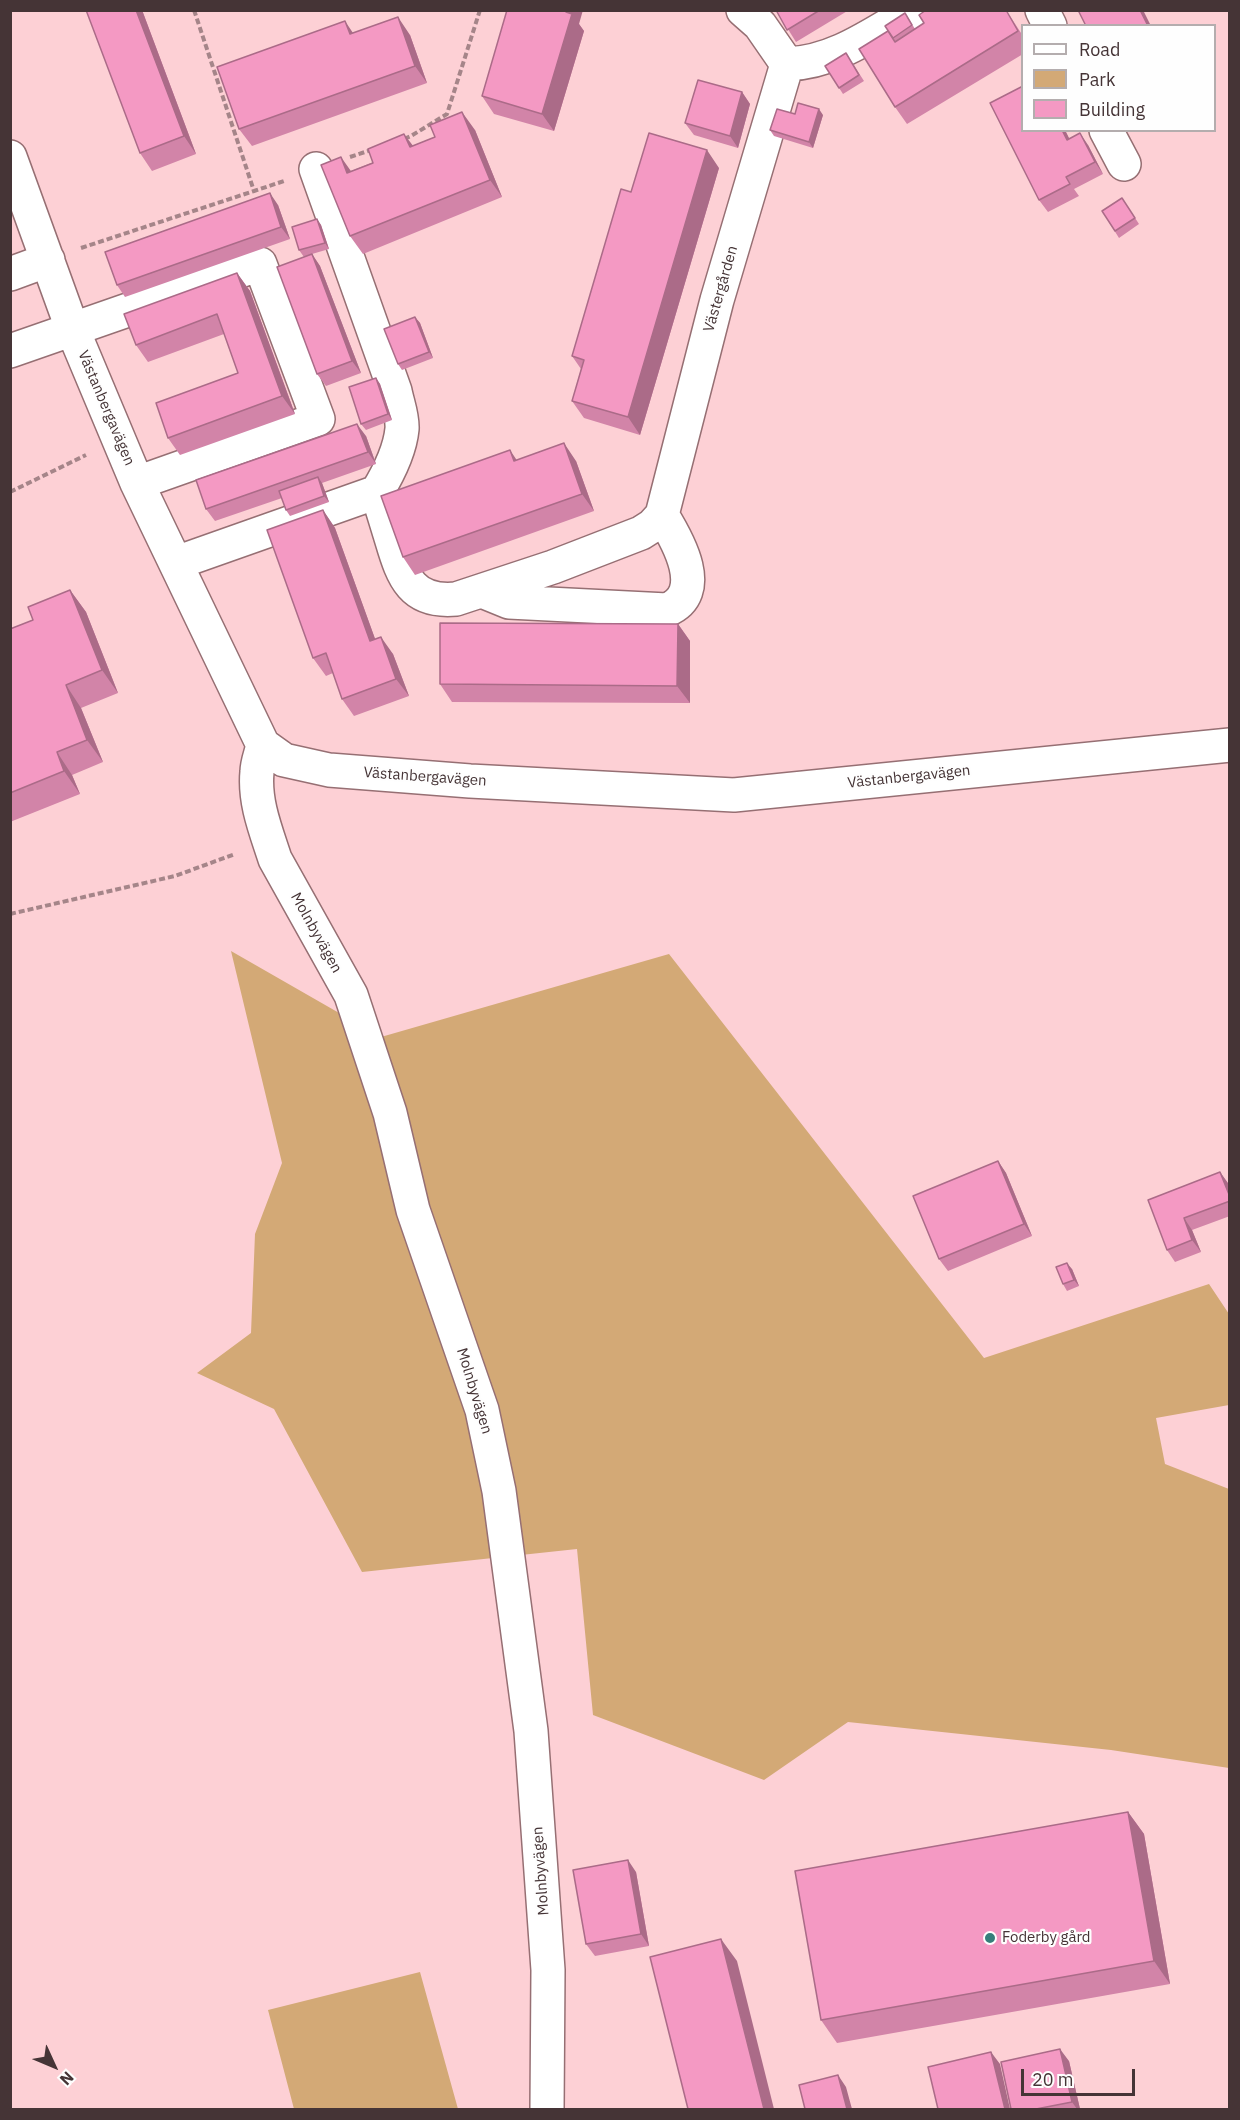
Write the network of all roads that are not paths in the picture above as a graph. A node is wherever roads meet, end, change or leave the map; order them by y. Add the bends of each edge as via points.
1 (743, 10) edge
2 (914, 10) edge
3 (1042, 10) edge
4 (1049, 24) edge
5 (787, 64) junction
6 (1107, 132) edge
7 (10, 157) edge
8 (1124, 164) dead end
9 (316, 169) road end
10 (48, 260) junction
11 (10, 273) edge
12 (72, 328) junction
13 (10, 351) edge
14 (137, 483) junction
15 (377, 492) junction
16 (662, 515) junction
17 (176, 563) junction
18 (482, 591) junction
19 (263, 745) junction
20 (1230, 745) edge
21 (547, 2109) edge

1 - 5 street via 760,25
2 - 5 street via 822,60
3 - 4 street
5 - 16 street, Västergården via 717,300
6 - 8 street
7 - 10 street, Västanbergavägen
9 - 15 street via 395,391 402,426
10 - 11 street
10 - 12 street, Västanbergavägen
12 - 13 street
12 - 14 street, Västanbergavägen
12 - 14 street via 260,264 318,419
14 - 17 street, Västanbergavägen
15 - 17 street
15 - 18 street via 408,583 426,596 440,600
16 - 18 street via 641,533
16 - 18 street via 687,567 684,598 678,606 667,610 509,602
17 - 19 street, Västanbergavägen
19 - 20 street, Västanbergavägen via 284,760 329,770 734,795
19 - 21 street, Molnbyvägen via 256,773 259,810 269,842 351,995 390,1113 413,1210 482,1410 499,1491 531,1731 549,1970

